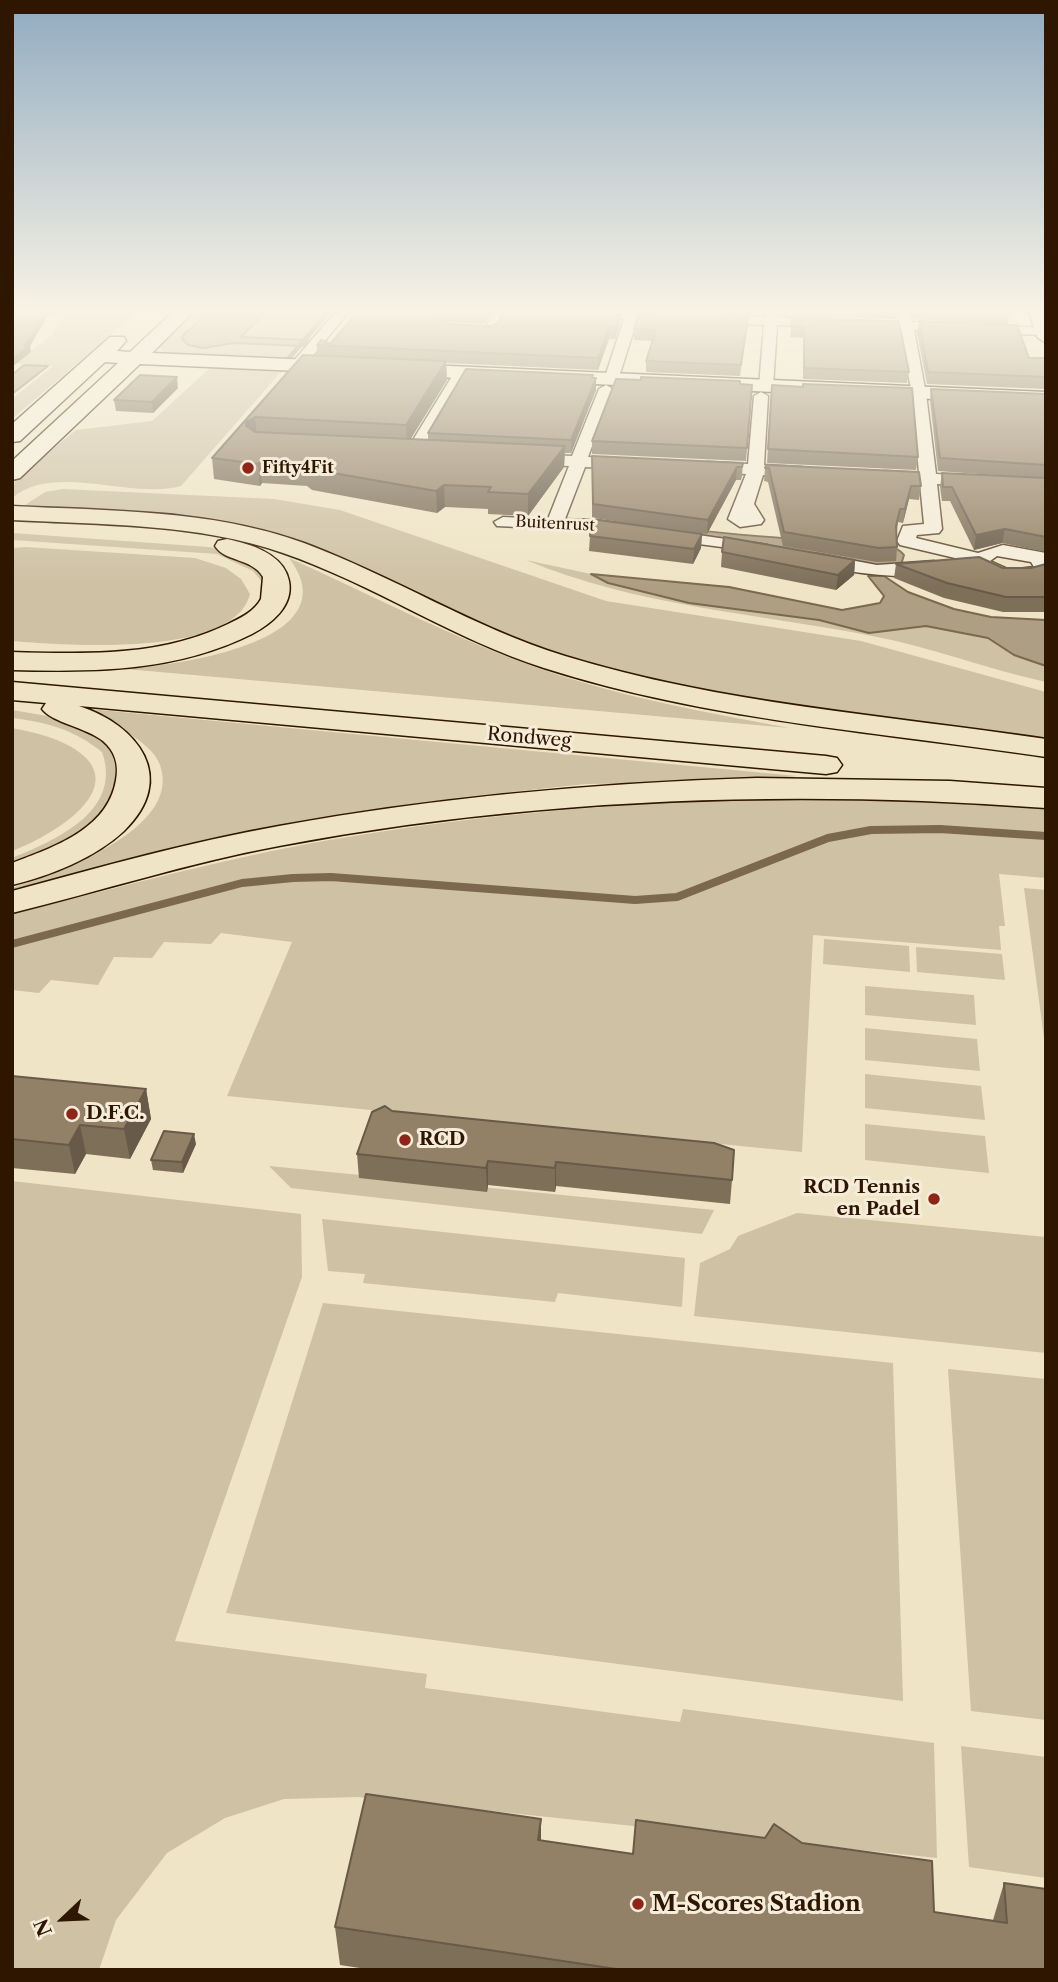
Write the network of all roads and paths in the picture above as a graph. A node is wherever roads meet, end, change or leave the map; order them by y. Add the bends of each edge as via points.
1 (50, 401) edge
2 (88, 401) edge
3 (447, 401) edge
4 (602, 401) edge
5 (762, 401) edge
6 (920, 401) edge
7 (12, 436) edge
8 (394, 452) edge
9 (506, 458) edge
10 (579, 462) junction
11 (647, 465) edge
12 (688, 466) edge
13 (755, 469) junction
14 (12, 473) edge
15 (822, 473) edge
16 (862, 475) edge
17 (928, 478) junction
18 (1046, 484) edge
19 (746, 505) dead end
20 (12, 513) edge
21 (503, 522) dead end
22 (555, 523) junction
23 (12, 526) edge
24 (776, 552) edge
25 (802, 557) edge
26 (1043, 559) edge
27 (981, 561) junction
28 (12, 661) edge
29 (12, 670) edge
30 (12, 691) edge
31 (12, 702) edge
32 (1046, 748) edge
33 (1046, 763) edge
34 (1046, 788) edge
35 (1046, 798) edge
36 (12, 875) edge
37 (12, 902) edge

1 - 7 street
2 - 14 street
3 - 8 street via 420,454
4 - 10 street
5 - 13 street
6 - 17 street
9 - 10 street
10 - 11 street
10 - 22 street
12 - 13 street
13 - 15 street
13 - 19 street
16 - 17 street
17 - 18 street
17 - 27 street via 933,529 909,530 906,541
20 - 32 highway via 252,535 294,548 473,632 554,662 627,682 711,700
21 - 22 street, Buitenrust
22 - 24 street, Buitenrust
23 - 28 highway via 223,544 255,555 273,570 278,586 274,602 258,619 193,649 120,661
25 - 27 street via 877,571
26 - 27 street via 1004,551
29 - 33 highway, Rondweg
30 - 34 highway, Rondweg
31 - 36 highway via 58,709 101,723 125,744 135,776 126,805 110,825 66,853
35 - 37 highway via 777,787 510,803 277,836

